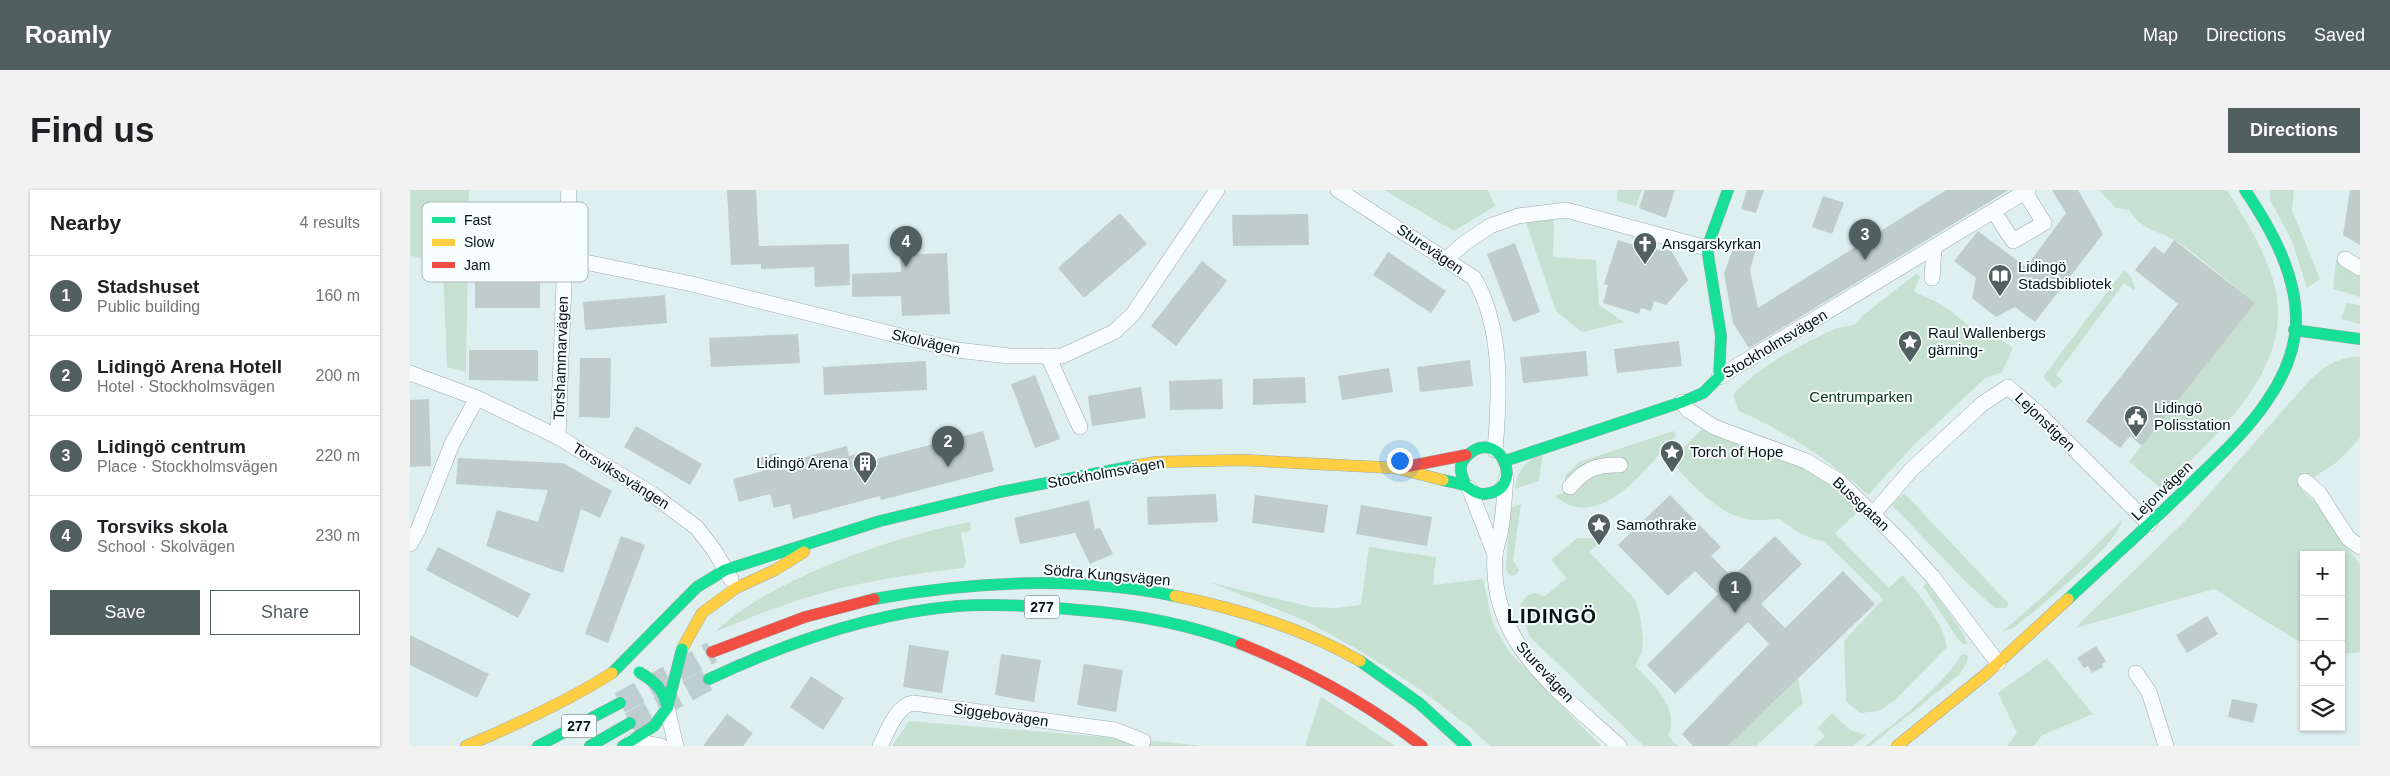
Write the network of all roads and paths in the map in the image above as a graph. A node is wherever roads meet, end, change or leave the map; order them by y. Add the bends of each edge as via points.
1 (1217, 190) edge
2 (1338, 190) edge
3 (1728, 190) edge
4 (2245, 190) edge
5 (2026, 191) edge
6 (1994, 212) junction
7 (1707, 248) junction
8 (1934, 248) junction
9 (1447, 259) junction
10 (2345, 260) dead end
11 (588, 263) edge
12 (2360, 268) edge
13 (1932, 278) dead end
14 (564, 282) edge
15 (2294, 330) junction
16 (2360, 339) edge
17 (1048, 356) junction
18 (410, 373) edge
19 (1719, 376) junction
20 (477, 398) junction
21 (1682, 402) junction
22 (1080, 427) dead end
23 (558, 437) junction
24 (1466, 455) junction
25 (1500, 455) junction
26 (1620, 465) dead end
27 (1395, 468) junction
28 (1506, 479) junction
29 (2305, 481) dead end
30 (1467, 487) junction
31 (1570, 487) dead end
32 (1873, 514) junction
33 (2150, 524) junction
34 (823, 540) junction
35 (410, 544) edge
36 (2360, 546) edge
37 (1495, 554) junction
38 (725, 570) junction
39 (736, 588) junction
40 (712, 652) tunnel mouth
41 (1998, 663) junction
42 (612, 673) junction
43 (2136, 673) dead end
44 (709, 679) tunnel mouth
45 (620, 703) tunnel mouth
46 (666, 712) junction
47 (630, 723) tunnel mouth
48 (1143, 741) dead end
49 (627, 744) edge
50 (466, 746) edge
51 (538, 746) edge
52 (590, 746) edge
53 (660, 746) edge
54 (676, 746) edge
55 (880, 746) edge
56 (1422, 746) edge
57 (1466, 746) edge
58 (1619, 746) edge
59 (1897, 746) edge
60 (2166, 746) edge

1 - 17 street, Skolvägen via 1134,314 1114,332 1062,356
2 - 9 street, Sturevägen
3 - 7 street
4 - 15 street, Lejonvägen via 2273,236 2288,272
5 - 6 street, Stockholmsvägen
5 - 6 street via 2044,223 2013,242
6 - 8 street, Stockholmsvägen
7 - 9 street via 1566,210 1518,216 1490,226 1462,244
7 - 19 street via 1722,336
8 - 13 street
8 - 19 street, Stockholmsvägen
9 - 25 street, Sturevägen via 1474,278 1492,320
10 - 12 street
11 - 17 street, Skolvägen via 692,284 957,350 1009,356
14 - 23 street, Torshammarvägen
15 - 16 street
15 - 33 street, Lejonvägen via 2288,359 2271,396 2226,450
17 - 22 street
18 - 20 street, Torsvikssvängen
19 - 21 street, Stockholmsvägen via 1703,393
20 - 23 street, Torsvikssvängen
20 - 35 street via 452,444
21 - 25 street, Stockholmsvägen
21 - 32 street, Bussgatan via 1688,410 1714,427 1806,461 1824,471 1839,480
23 - 38 street, Torsvikssvängen via 682,515 697,528
24 - 25 street, Stockholmsvägen via 1479,447
24 - 27 street, Stockholmsvägen
24 - 30 street via 1460,469
25 - 28 street via 1507,467
26 - 31 street via 1590,468
27 - 30 street, Stockholmsvägen
27 - 34 street, Stockholmsvägen via 1242,460 1157,462 969,499 880,521
28 - 30 street, Stockholmsvägen via 1498,490 1491,493 1476,493
28 - 37 street, Sturevägen
29 - 36 street via 2320,493 2348,538
30 - 37 street, Sturevägen
32 - 33 street, Lejonstigen via 1911,470 1982,404 2008,387
32 - 41 street, Bussgatan via 1932,576
33 - 41 street, Lejonvägen
34 - 38 street, Stockholmsvägen
34 - 39 street, Stockholmsvägen via 775,570
37 - 58 street, Sturevägen via 1498,602 1509,632 1544,675
38 - 39 street, Torsvikssvängen
38 - 42 street, Stockholmsvägen via 697,587
39 - 46 street, Stockholmsvägen, bridge via 702,613 695,623 674,674
40 - 57 street, Södra Kungsvägen / 277 via 793,620 862,601 925,590 1010,583 1082,585 1170,595 1230,608 1281,624 1330,645 1414,698
41 - 59 street, Lejonvägen
42 - 46 street, Stockholmsvägen, bridge via 639,672 658,685 666,699
42 - 50 street, Stockholmsvägen via 529,719
43 - 60 street via 2149,692
44 - 56 street, 277 via 788,645 877,619 948,607 1010,605 1088,610 1169,622 1251,648 1333,686 1369,707
45 - 51 street, 277
46 - 49 street via 649,732
46 - 54 street
47 - 52 street, 277
48 - 55 street, Siggebovägen via 1115,730 913,703 905,704 900,710
49 - 53 street

